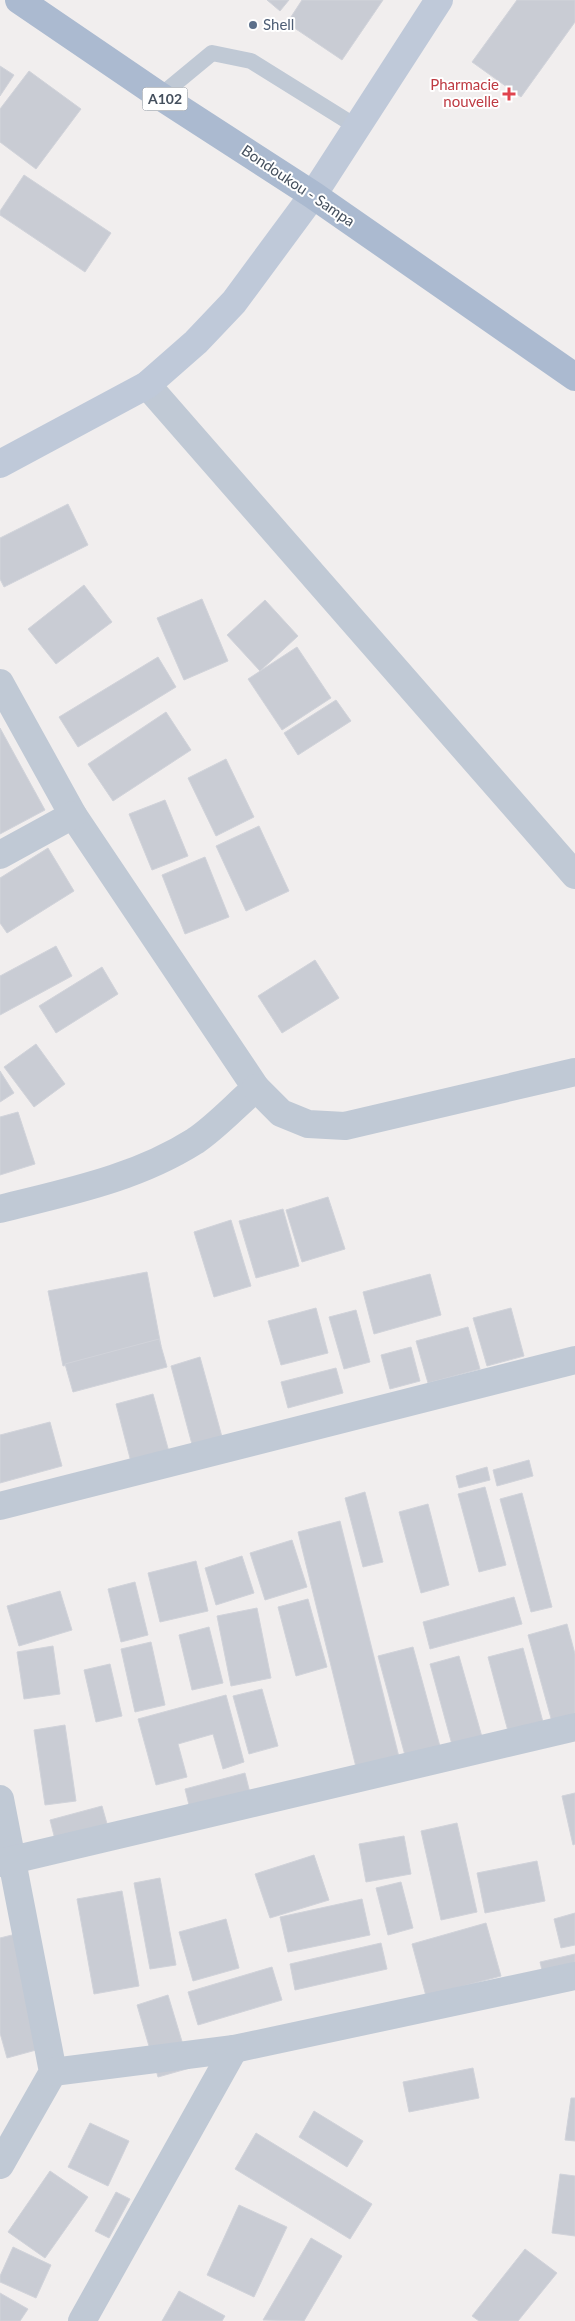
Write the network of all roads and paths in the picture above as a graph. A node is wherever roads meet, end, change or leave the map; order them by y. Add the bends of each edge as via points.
1 (19, 0) edge
2 (439, 0) edge
3 (160, 96) junction
4 (357, 127) junction
5 (314, 195) junction
6 (575, 377) edge
7 (147, 385) junction
8 (0, 464) edge
9 (0, 683) edge
10 (72, 815) junction
11 (0, 855) edge
12 (575, 875) edge
13 (575, 1072) edge
14 (256, 1088) junction
15 (0, 1209) edge
16 (575, 1360) edge
17 (0, 1506) edge
18 (575, 1727) edge
19 (0, 1799) edge
20 (6, 1861) edge
21 (575, 1976) edge
22 (234, 2049) junction
23 (52, 2072) junction
24 (0, 2165) edge
25 (82, 2321) edge

1 - 3 main road, Bondoukou - Sampa / A102
2 - 4 street
3 - 4 lane via 212,53 251,61
3 - 5 main road, Bondoukou - Sampa / A102
4 - 5 street
5 - 6 main road, Bondoukou - Sampa / A102
5 - 7 street via 234,302 196,342
7 - 8 street
7 - 12 street
9 - 10 street
10 - 11 street
10 - 14 street
13 - 14 street via 345,1126 308,1124 281,1113
14 - 15 street via 196,1140 151,1165 108,1182
16 - 17 street
18 - 20 street
19 - 20 street
20 - 23 street
21 - 22 street
22 - 23 street
22 - 25 street
23 - 24 street

